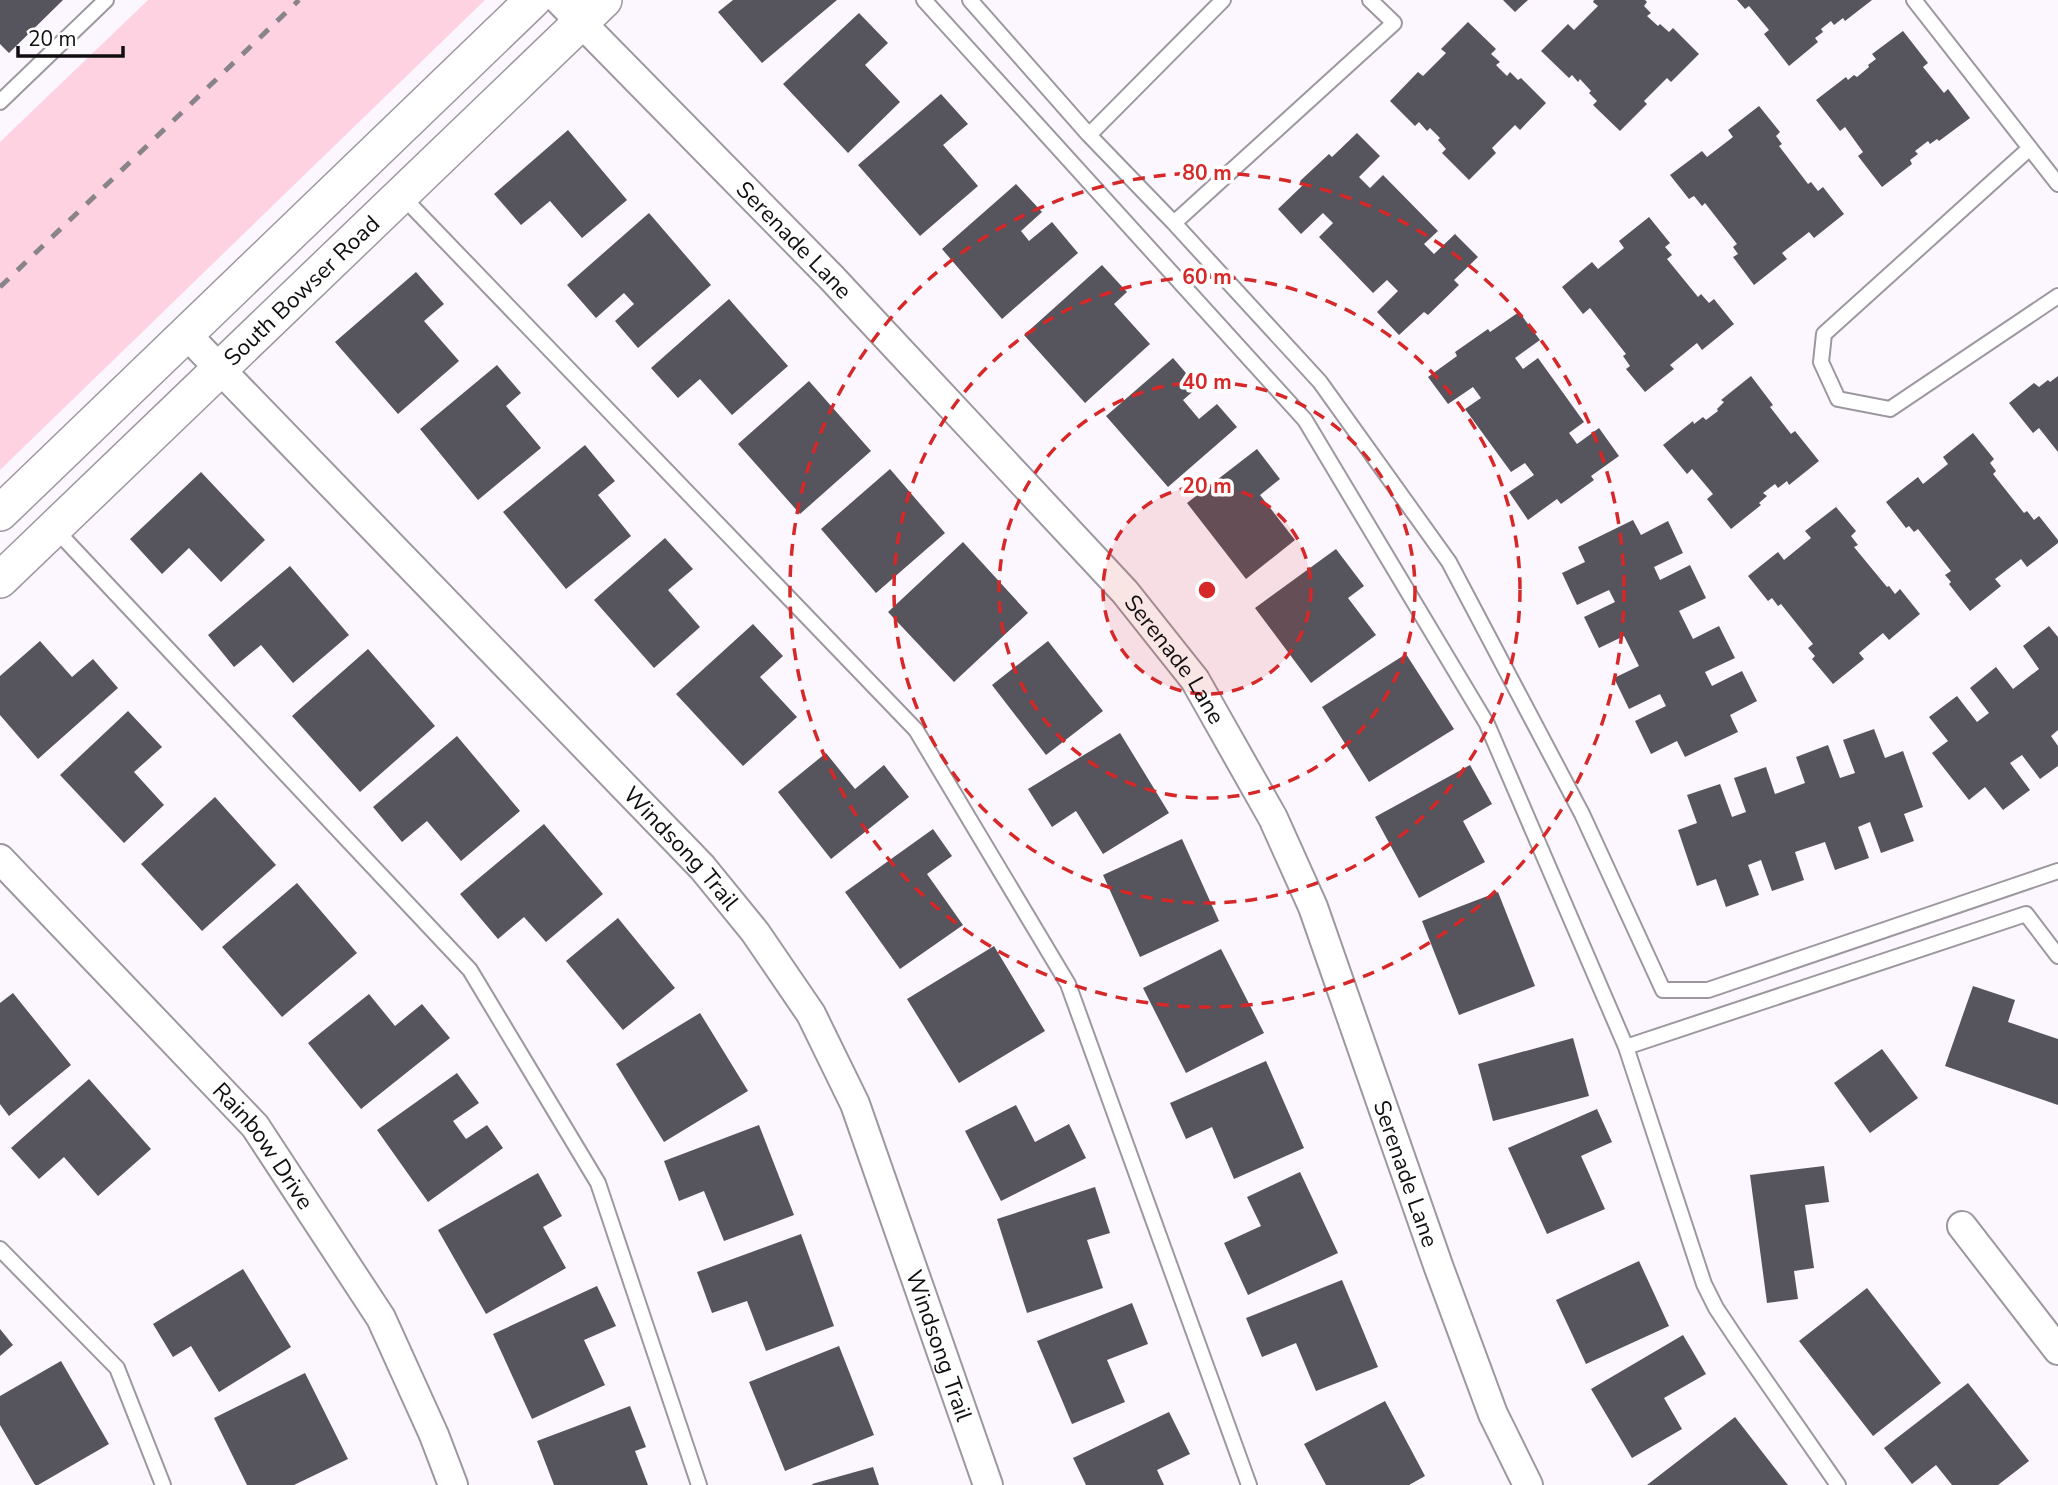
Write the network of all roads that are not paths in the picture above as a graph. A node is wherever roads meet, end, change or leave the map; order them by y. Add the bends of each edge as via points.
1 (106, 0) edge
2 (533, 0) edge
3 (925, 0) edge
4 (970, 0) edge
5 (1223, 0) edge
6 (1370, 0) edge
7 (1914, 0) edge
8 (581, 7) edge
9 (0, 102) edge
10 (1089, 135) junction
11 (2030, 148) junction
12 (2058, 184) edge
13 (401, 195) junction
14 (1174, 223) junction
15 (2058, 296) edge
16 (186, 334) junction
17 (220, 369) junction
18 (0, 513) edge
19 (55, 529) junction
20 (0, 580) edge
21 (0, 859) edge
22 (2058, 871) edge
23 (2058, 956) edge
24 (1626, 1047) junction
25 (1962, 1226) dead end
26 (0, 1248) edge
27 (2058, 1350) edge
28 (163, 1485) edge
29 (453, 1485) edge
30 (699, 1485) edge
31 (988, 1485) edge
32 (1249, 1485) edge
33 (1528, 1485) edge
34 (1838, 1485) edge

1 - 9 lane
2 - 16 street
3 - 24 lane via 1306,419 1488,724
4 - 10 lane
5 - 10 lane
6 - 14 lane via 1394,23
7 - 11 lane
8 - 13 street, South Bowser Road
8 - 33 street, Serenade Lane via 1125,592 1195,680 1273,818 1313,907 1493,1414
10 - 14 lane
11 - 12 lane
11 - 15 lane via 1824,334 1821,362 1838,399 1890,409
13 - 17 street, South Bowser Road
13 - 32 lane via 916,730 1068,984
14 - 22 lane via 1320,382 1449,562 1582,814 1662,990 1708,990
16 - 17 street, Windsong Trail
16 - 18 street
17 - 19 street, South Bowser Road
17 - 31 street, Windsong Trail via 702,867 769,952 811,1014 855,1104
19 - 20 street, South Bowser Road
19 - 30 lane via 470,970 598,1183
21 - 29 street, Rainbow Drive via 255,1126 381,1318
23 - 24 lane via 2026,914
24 - 34 lane via 1704,1284
25 - 27 street
26 - 28 lane via 117,1368

